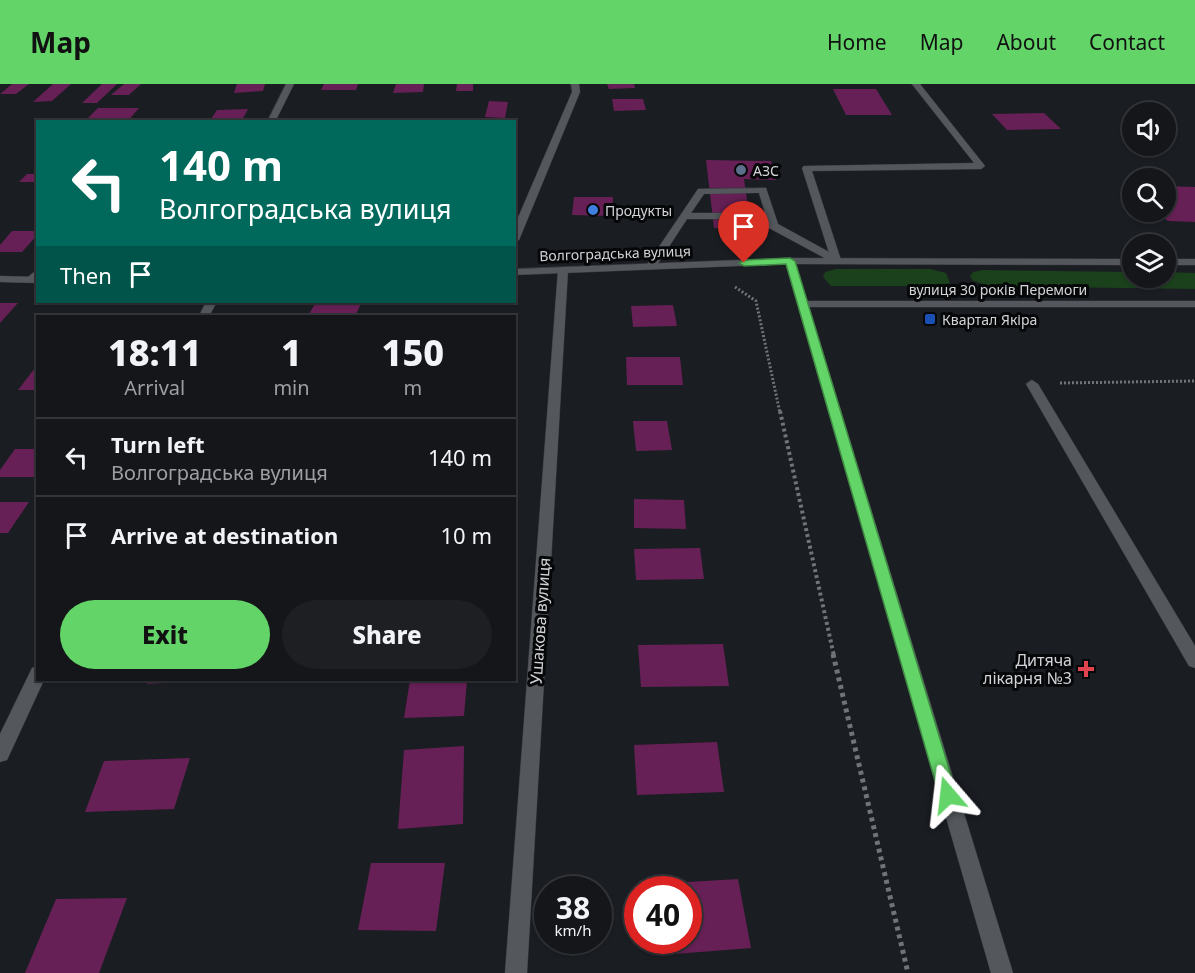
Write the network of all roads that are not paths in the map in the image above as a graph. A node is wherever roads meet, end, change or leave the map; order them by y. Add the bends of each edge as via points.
1 (290, 84) edge
2 (575, 84) edge
3 (916, 84) edge
4 (272, 120) edge
5 (684, 216) junction
6 (770, 216) junction
7 (516, 235) edge
8 (836, 260) junction
9 (790, 261) junction
10 (1122, 262) edge
11 (1176, 262) edge
12 (1195, 262) edge
13 (651, 266) junction
14 (563, 270) junction
15 (516, 272) edge
16 (36, 277) edge
17 (0, 279) edge
18 (801, 304) junction
19 (1195, 304) edge
20 (1032, 384) road end
21 (1195, 661) edge
22 (36, 677) edge
23 (0, 754) edge
24 (516, 973) edge
25 (1002, 973) edge

1 - 4 street
2 - 7 street via 576,92
3 - 8 street via 981,166 807,168
5 - 6 street
5 - 6 street via 701,191 763,190
5 - 13 street
6 - 8 street via 773,226
8 - 9 street, вулиця 30 років Перемоги
8 - 10 street, вулиця 30 років Перемоги
9 - 13 street, Волгоградська вулиця
9 - 18 street
11 - 12 street
13 - 14 street, Волгоградська вулиця
14 - 15 street, Волгоградська вулиця
14 - 24 street, Ушакова вулиця
16 - 17 street
18 - 19 street, вулиця 30 років Перемоги
18 - 25 street
20 - 21 street
22 - 23 street

